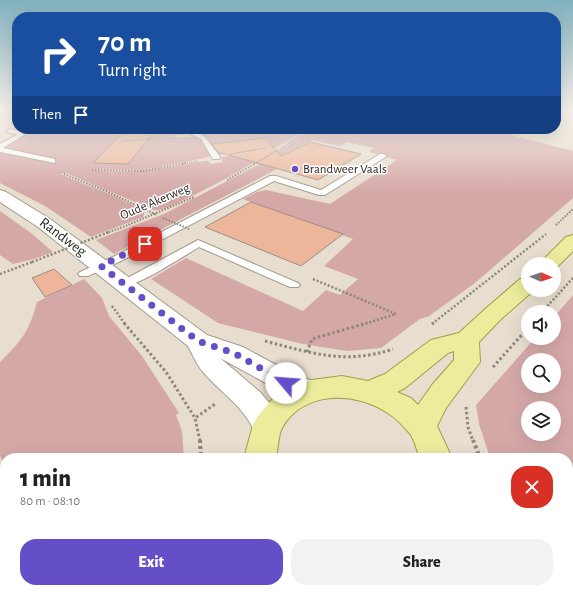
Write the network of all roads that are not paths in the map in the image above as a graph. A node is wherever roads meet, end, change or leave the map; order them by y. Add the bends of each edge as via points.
1 (17, 138) edge
2 (203, 138) edge
3 (0, 149) edge
4 (383, 156) dead end
5 (216, 157) road end
6 (52, 161) dead end
7 (0, 195) edge
8 (573, 241) edge
9 (556, 257) edge
10 (92, 270) junction
11 (124, 284) junction
12 (294, 285) dead end
13 (521, 290) edge
14 (467, 340) junction
15 (198, 341) junction
16 (310, 391) junction
17 (371, 391) junction
18 (267, 426) junction
19 (422, 426) junction
20 (260, 453) edge
21 (435, 453) edge

1 - 3 lane
2 - 5 lane
3 - 6 lane
4 - 10 lane via 322,193 273,178
7 - 10 main road, Randweg via 39,219
8 - 9 main road
10 - 11 main road, Randweg
11 - 12 lane via 198,243
11 - 15 main road, Randweg
13 - 14 main road
14 - 17 main road via 440,346 395,381
14 - 19 main road via 467,362 426,414
15 - 16 main road, Randweg via 234,353 279,379
15 - 18 main road, Randweg via 212,366 250,400
16 - 17 main road via 340,386
16 - 18 main road via 285,404
17 - 19 main road via 399,404
18 - 20 main road
19 - 21 main road

